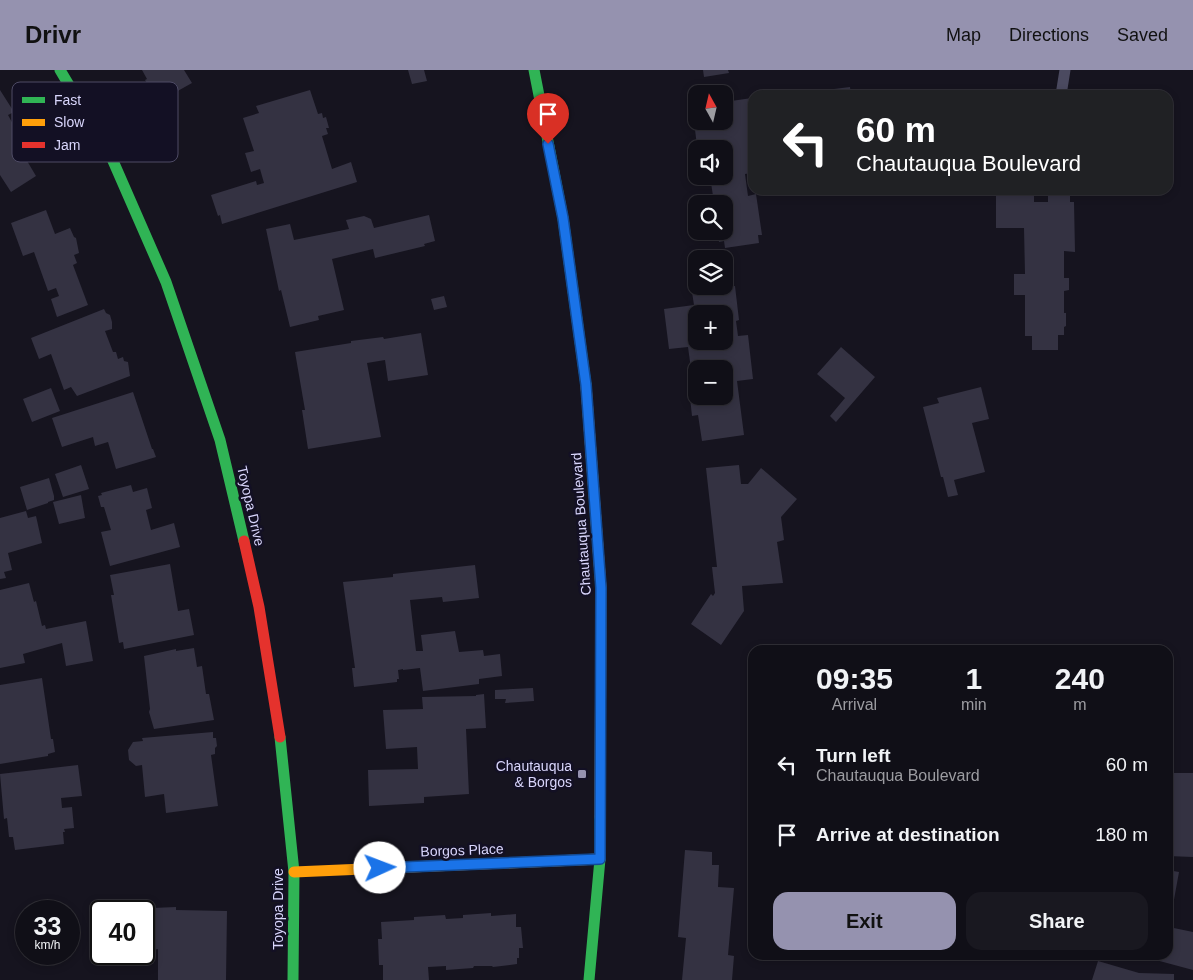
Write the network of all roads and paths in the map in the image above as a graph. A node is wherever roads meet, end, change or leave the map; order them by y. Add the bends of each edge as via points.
1 (60, 70) edge
2 (534, 70) edge
3 (1065, 70) edge
4 (67, 82) edge
5 (1063, 90) edge
6 (114, 162) edge
7 (600, 859) junction
8 (294, 872) junction
9 (293, 980) edge
10 (589, 980) edge

1 - 4 street, Toyopa Drive
2 - 7 street, Chautauqua Boulevard via 563,218 586,385 601,588
3 - 5 lane
6 - 8 street, Toyopa Drive via 166,282 220,440 259,607 278,722
7 - 8 street, Borgos Place
7 - 10 street, Chautauqua Boulevard
8 - 9 street, Toyopa Drive

